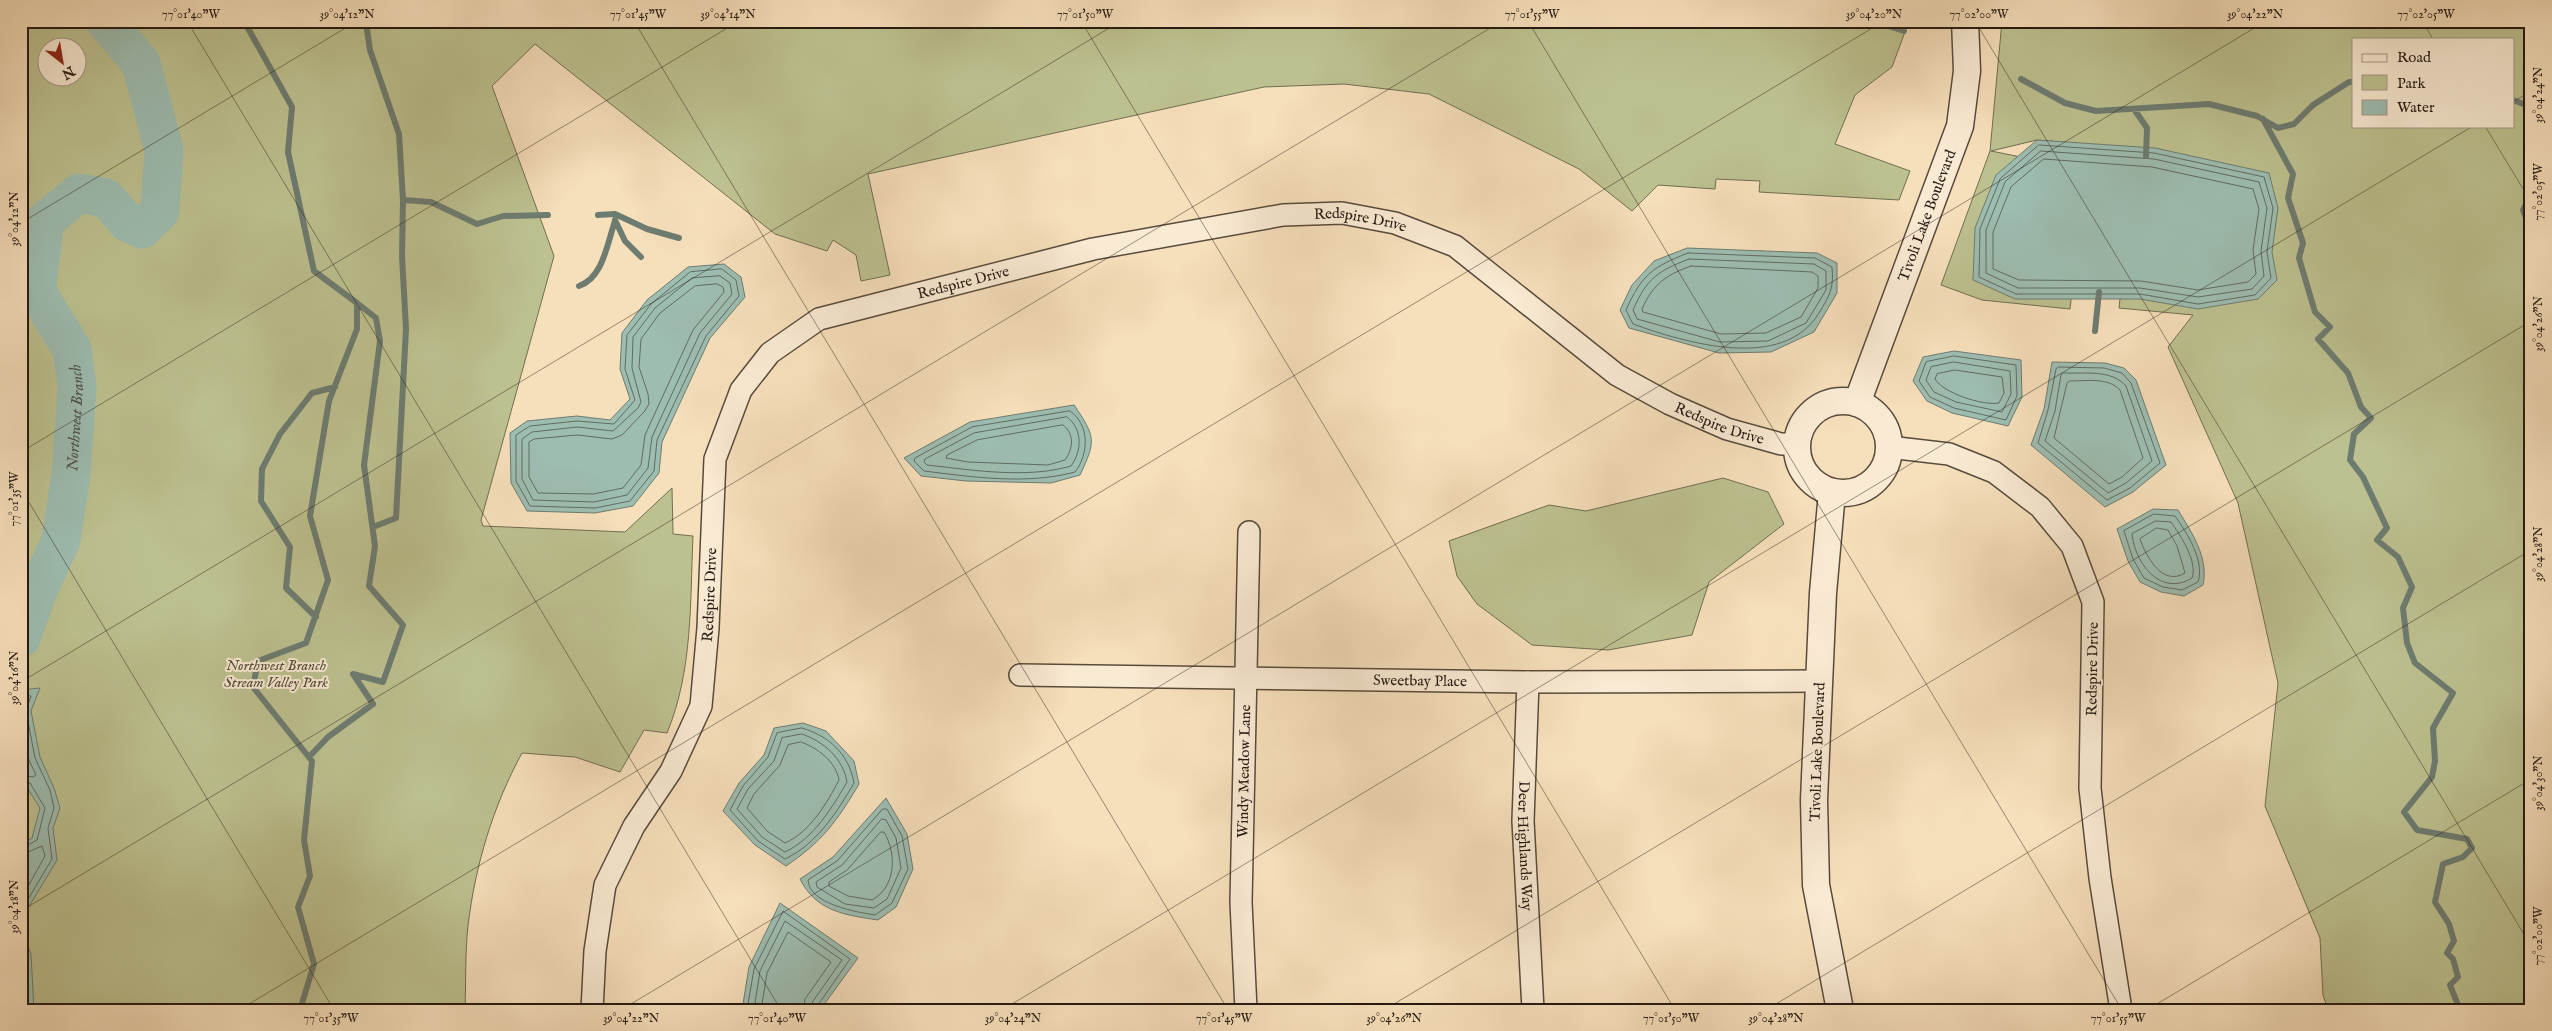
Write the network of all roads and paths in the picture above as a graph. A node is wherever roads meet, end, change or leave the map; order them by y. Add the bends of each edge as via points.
1 (1965, 21) edge
2 (1857, 403) junction
3 (1797, 444) junction
4 (1889, 447) junction
5 (1832, 492) junction
6 (1249, 532) dead end
7 (1020, 675) dead end
8 (1244, 678) junction
9 (1820, 681) junction
10 (1528, 682) junction
11 (592, 1010) edge
12 (1246, 1010) edge
13 (1533, 1010) edge
14 (1840, 1010) edge
15 (2121, 1010) edge

1 - 2 street, Tivoli Lake Boulevard via 1967,71 1960,126
2 - 3 street via 1830,403 1818,409 1807,418
2 - 4 street via 1880,420 1887,433
3 - 5 street via 1798,457 1810,480
3 - 11 street, Redspire Drive via 1781,444 1727,429 1670,404 1617,375 1455,246 1395,223 1342,213 1283,215 1093,249 819,319 770,353 741,390 715,459 708,628 701,706 671,771 634,826 604,885 595,951
4 - 5 street via 1881,473 1872,483 1853,492
4 - 15 street, Redspire Drive via 1949,454 1994,472 2040,507 2072,546 2093,602 2090,788 2100,878
5 - 9 street, Tivoli Lake Boulevard via 1823,593
6 - 8 street, Windy Meadow Lane
7 - 8 street, Sweetbay Place
8 - 10 street, Sweetbay Place
8 - 12 street, Windy Meadow Lane via 1240,902
9 - 10 street, Sweetbay Place
9 - 14 street, Tivoli Lake Boulevard via 1814,800 1816,885
10 - 13 street, Deer Highlands Way via 1523,821

